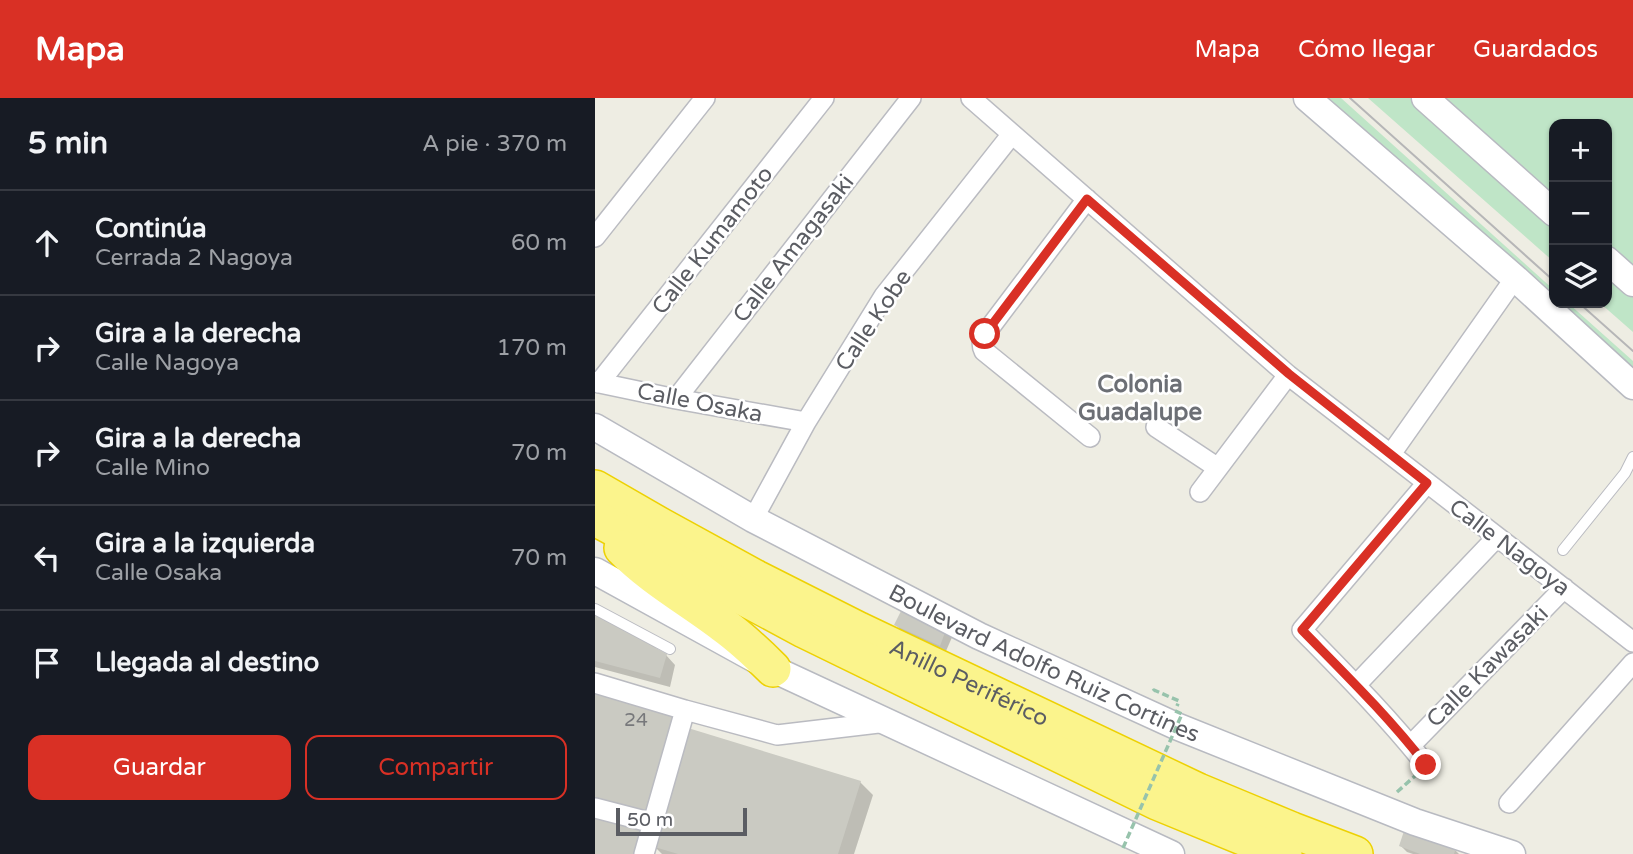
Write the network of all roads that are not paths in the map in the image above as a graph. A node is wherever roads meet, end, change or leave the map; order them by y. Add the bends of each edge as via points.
1 (705, 98) edge
2 (824, 98) edge
3 (911, 98) edge
4 (971, 98) edge
5 (1307, 98) edge
6 (1425, 98) edge
7 (1013, 134) junction
8 (1087, 199) junction
9 (1549, 209) edge
10 (595, 237) edge
11 (1612, 264) edge
12 (1515, 278) junction
13 (1633, 283) edge
14 (1289, 374) junction
15 (597, 382) edge
16 (1633, 386) edge
17 (676, 399) junction
18 (806, 422) junction
19 (595, 427) edge
20 (1156, 427) dead end
21 (1090, 437) dead end
22 (1391, 454) junction
23 (1633, 457) edge
24 (1218, 468) junction
25 (1427, 483) junction
26 (1200, 492) dead end
27 (596, 508) edge
28 (753, 519) junction
29 (1497, 537) junction
30 (1563, 550) dead end
31 (595, 571) edge
32 (1564, 588) junction
33 (595, 609) edge
34 (1633, 642) edge
35 (670, 649) dead end
36 (1633, 663) edge
37 (772, 669) junction
38 (595, 683) edge
39 (1356, 685) junction
40 (685, 710) junction
41 (890, 722) junction
42 (1411, 745) junction
43 (1426, 765) road end
44 (1509, 803) dead end
45 (595, 807) edge
46 (653, 823) junction
47 (644, 854) edge
48 (1171, 854) edge
49 (1285, 854) edge
50 (1355, 854) edge
51 (1511, 854) edge

1 - 10 street
2 - 15 street, Calle Kumamoto
3 - 17 street, Calle Amagasaki
4 - 7 street, Calle Nagoya
5 - 12 main road
6 - 9 main road
7 - 8 street, Calle Nagoya
7 - 18 street, Calle Kobe via 884,296
8 - 14 street, Calle Nagoya
8 - 21 street via 985,334 982,347
11 - 13 main road
12 - 16 main road
12 - 22 street
14 - 22 street, Calle Nagoya
14 - 24 street
15 - 17 street, Calle Osaka
17 - 18 street, Calle Osaka
18 - 28 street, Calle Kobe
19 - 28 main road, Boulevard Adolfo Ruiz Cortines
20 - 24 street
22 - 25 street, Calle Nagoya
23 - 30 lane
24 - 26 street
25 - 29 street, Calle Nagoya
25 - 39 street via 1302,630
27 - 37 highway via 639,565 725,626
27 - 49 highway, Anillo Periférico via 804,630 1157,802
27 - 50 highway, Anillo Periférico via 744,571 1198,791
28 - 51 main road, Boulevard Adolfo Ruiz Cortines via 979,636 1176,726 1415,822
29 - 32 street, Calle Nagoya
29 - 39 street
31 - 37 main road
32 - 34 street, Calle Nagoya
32 - 42 street, Calle Kawasaki
33 - 35 lane
36 - 44 street
37 - 41 main road
38 - 40 street
39 - 42 street
40 - 41 street via 777,734
40 - 46 street
41 - 48 main road
42 - 43 street
45 - 46 street
46 - 47 street

